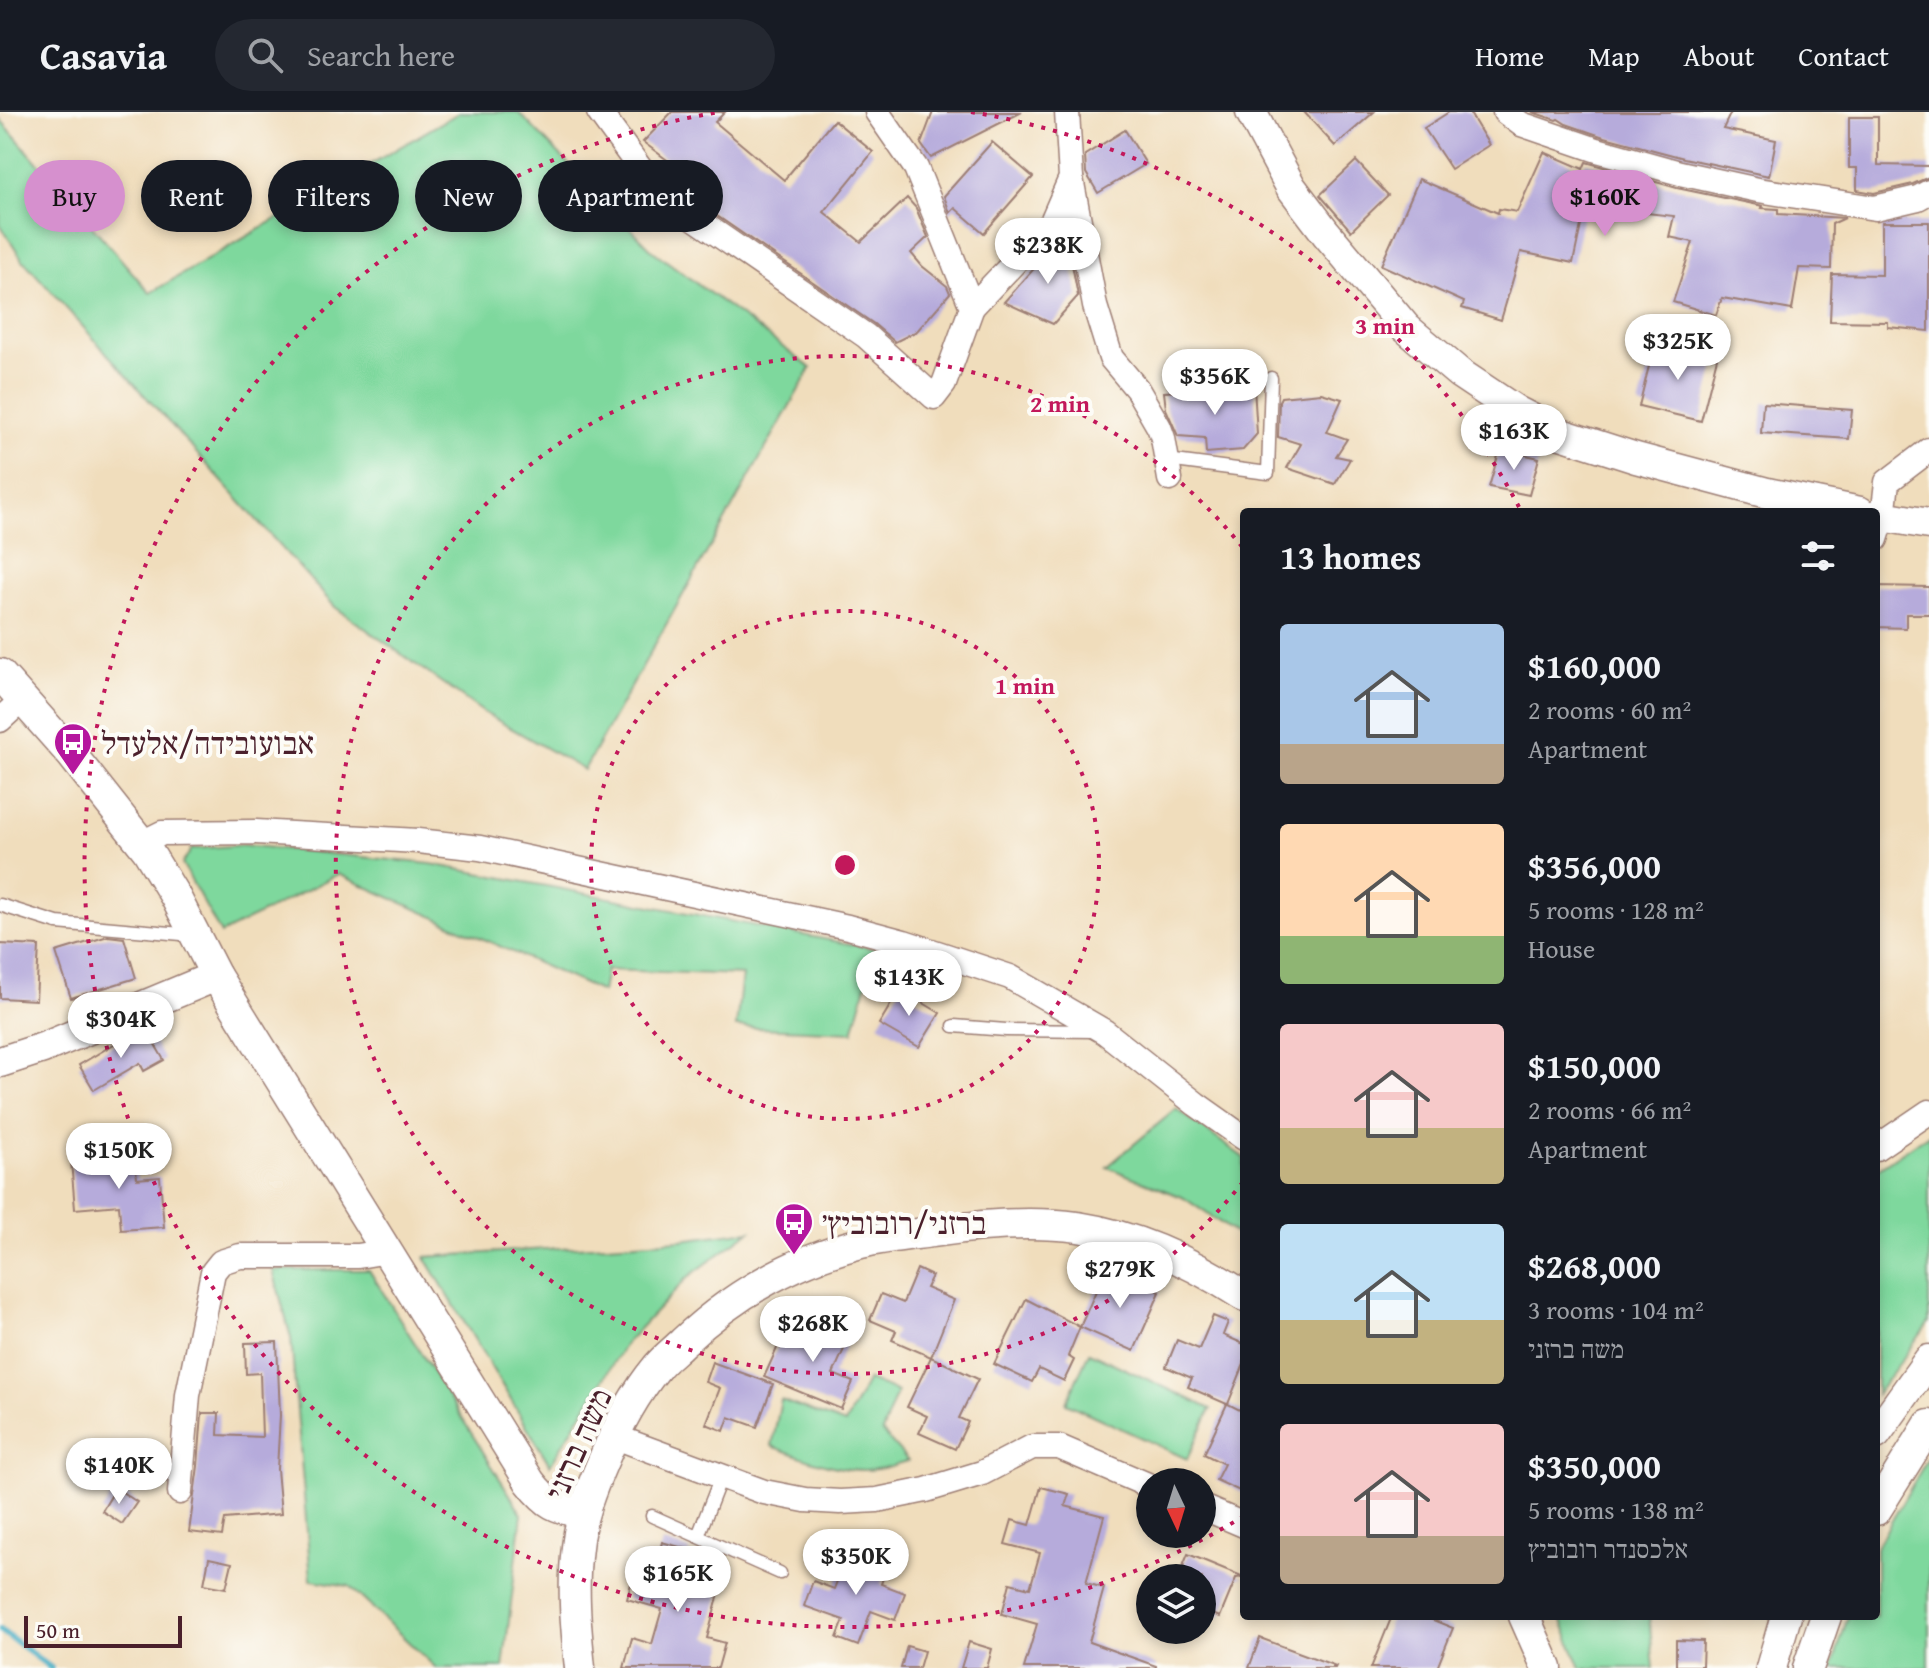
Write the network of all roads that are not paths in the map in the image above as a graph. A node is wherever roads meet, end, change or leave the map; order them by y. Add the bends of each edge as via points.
1 (599, 112) edge
2 (877, 112) edge
3 (1067, 112) edge
4 (1251, 112) edge
5 (1505, 112) edge
6 (1071, 178) junction
7 (1929, 192) edge
8 (972, 307) junction
9 (1271, 378) dead end
10 (1929, 450) edge
11 (1169, 469) joint
12 (1824, 508) edge
13 (1878, 508) edge
14 (1880, 521) edge
15 (1929, 524) edge
16 (0, 674) edge
17 (23, 699) junction
18 (0, 720) edge
19 (142, 843) junction
20 (0, 905) edge
21 (195, 935) junction
22 (216, 976) junction
23 (954, 1026) dead end
24 (1105, 1032) junction
25 (0, 1062) edge
26 (1929, 1112) edge
27 (1240, 1135) edge
28 (1880, 1145) edge
29 (388, 1251) junction
30 (1240, 1293) edge
31 (1929, 1360) edge
32 (1929, 1425) edge
33 (1880, 1428) edge
34 (613, 1436) junction
35 (721, 1477) junction
36 (1136, 1480) edge
37 (180, 1492) dead end
38 (1880, 1504) edge
39 (1216, 1513) edge
40 (583, 1514) junction
41 (652, 1516) dead end
42 (1240, 1523) edge
43 (698, 1536) junction
44 (780, 1573) dead end
45 (1526, 1620) edge
46 (1785, 1620) edge
47 (1825, 1620) edge
48 (580, 1668) edge
49 (1547, 1668) edge
50 (1771, 1668) edge
51 (1808, 1668) edge

1 - 8 street via 658,193 866,336 934,397 944,384
2 - 8 street via 916,168
3 - 6 street
4 - 12 street via 1291,187 1326,233 1406,328 1459,373 1561,434
5 - 7 street via 1521,124 1597,150 1758,190 1875,208
6 - 8 street via 1051,224
6 - 11 street via 1095,306 1111,358 1159,427
9 - 11 lane via 1268,473
10 - 13 street via 1887,482
14 - 15 street
16 - 17 street
17 - 18 street
17 - 19 street
19 - 21 street
19 - 24 street via 162,833 256,832 480,848 904,942 1010,977
20 - 21 lane via 57,923
21 - 22 street
22 - 25 street
22 - 29 street
23 - 24 lane
24 - 27 street
26 - 28 street
29 - 37 street via 240,1256 221,1262 213,1272 188,1395
29 - 40 street via 530,1482 544,1500
30 - 34 street, משה ברזני via 1165,1255 1076,1227 1007,1225 861,1243 777,1275 730,1302 658,1365
31 - 33 street
32 - 38 street
34 - 35 street
34 - 40 street, משה ברזני
35 - 36 street via 805,1500 877,1500 982,1473 1032,1447 1059,1447
35 - 43 lane
39 - 42 street
40 - 48 street, משה ברזני via 575,1578
41 - 43 lane
43 - 44 lane
45 - 49 street
46 - 50 street
47 - 51 street

